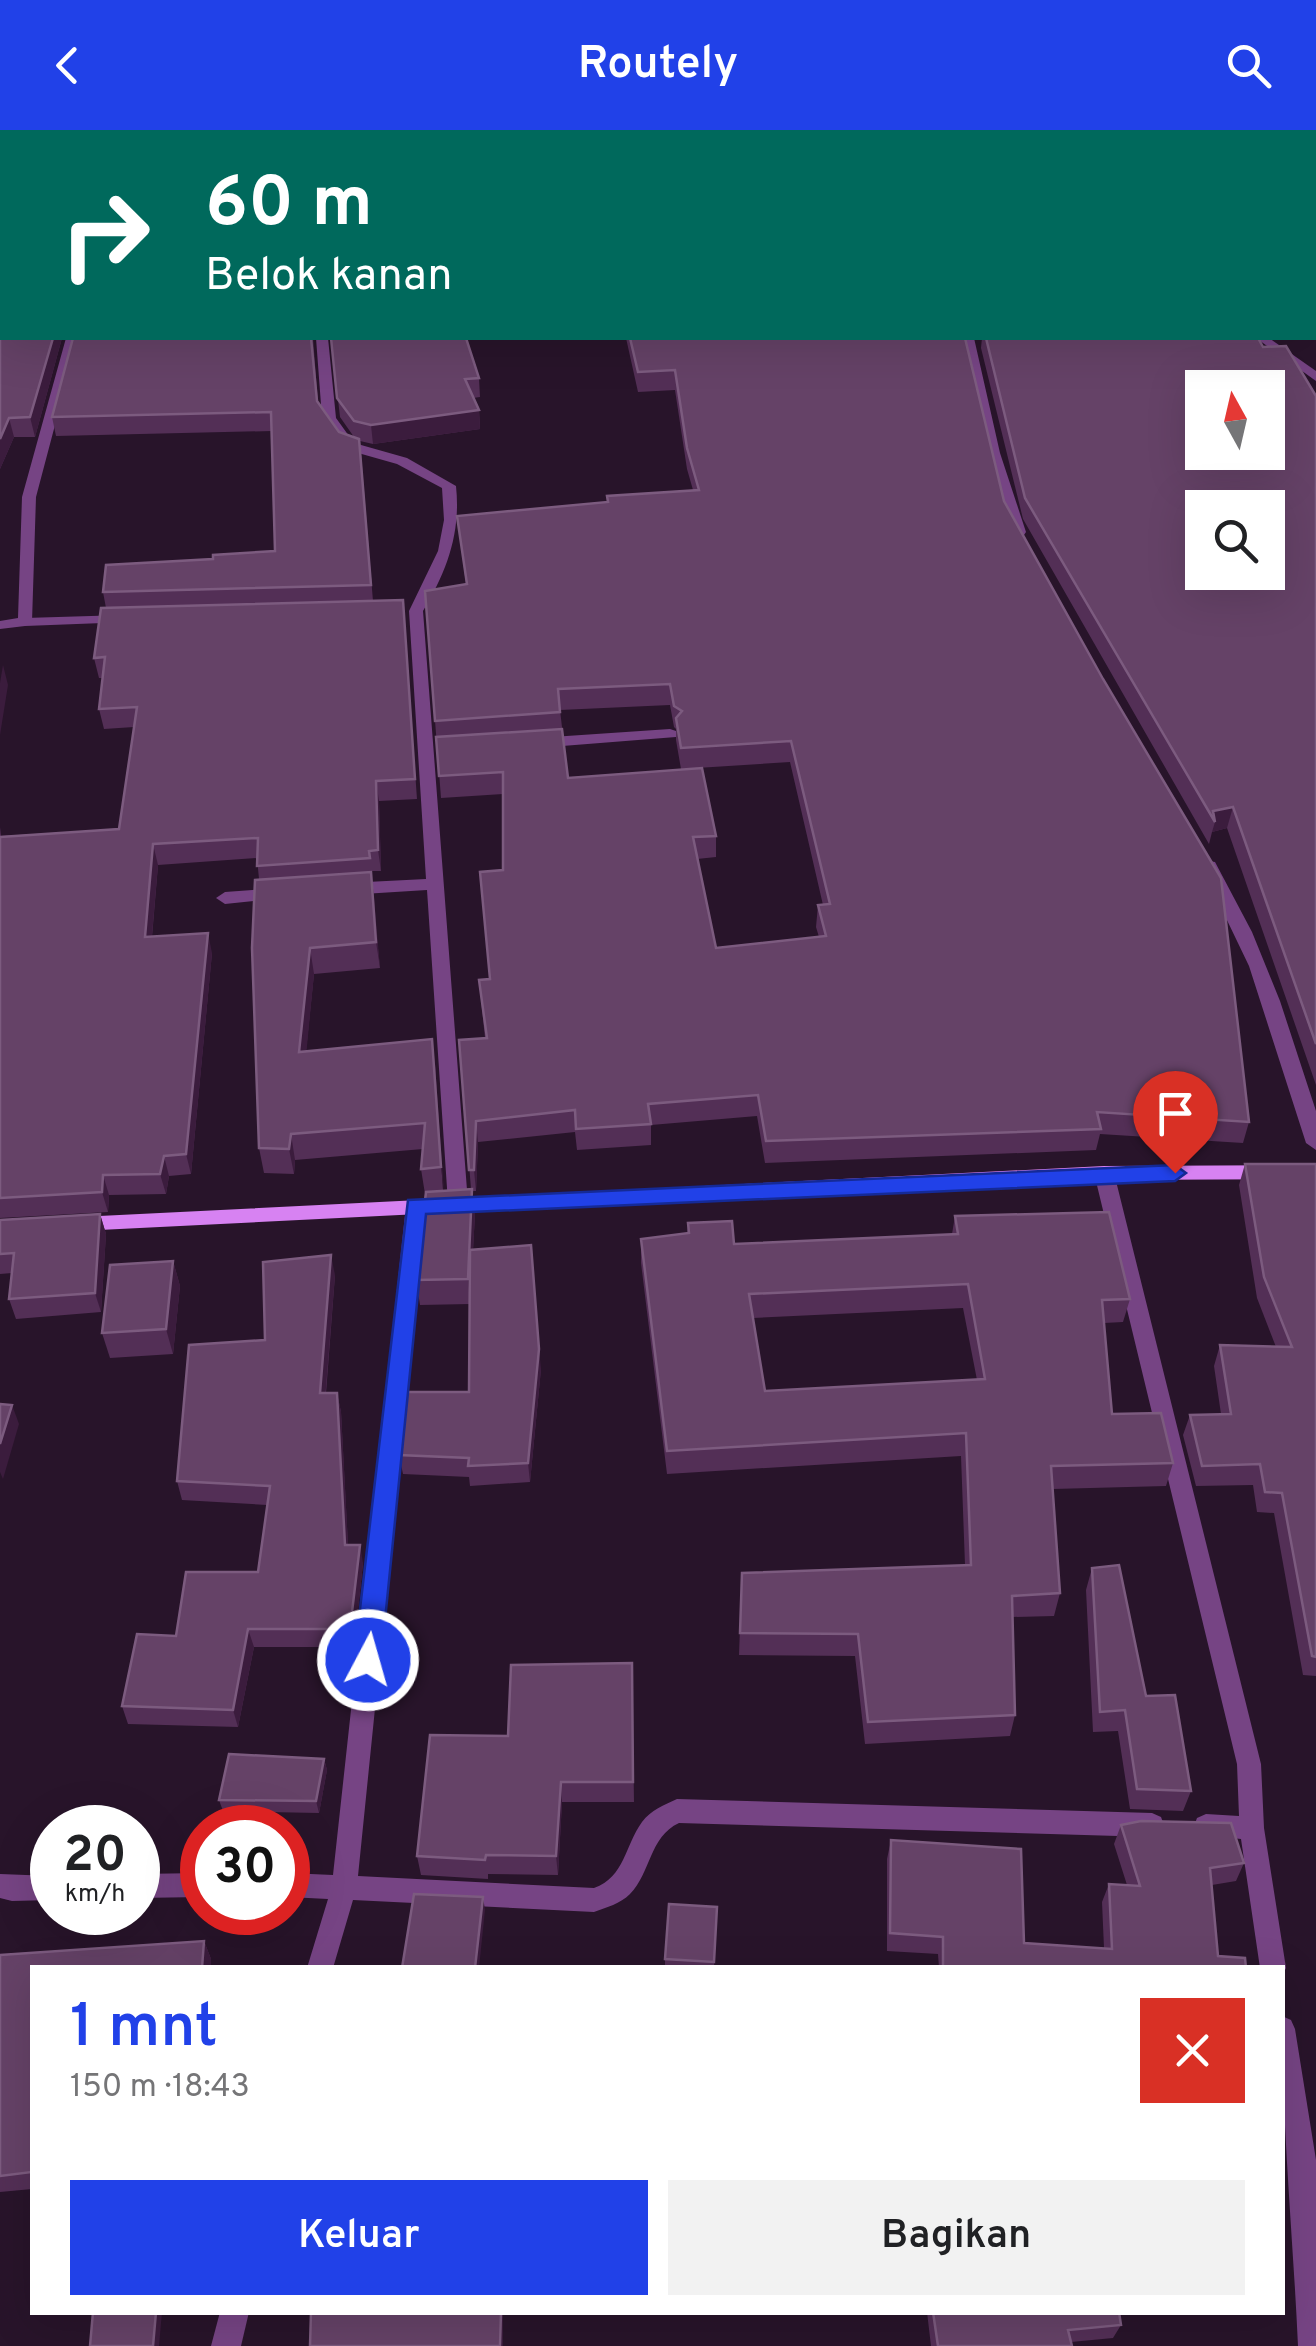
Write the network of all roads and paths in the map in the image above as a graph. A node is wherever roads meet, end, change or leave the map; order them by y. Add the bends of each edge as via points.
1 (71, 340) edge
2 (322, 340) edge
3 (968, 340) edge
4 (1265, 340) edge
5 (1316, 378) edge
6 (1030, 552) edge
7 (396, 611) edge
8 (416, 611) junction
9 (142, 619) edge
10 (25, 622) junction
11 (0, 625) edge
12 (670, 734) dead end
13 (519, 744) edge
14 (444, 750) edge
15 (425, 751) junction
16 (1196, 844) edge
17 (434, 884) junction
18 (226, 898) dead end
19 (1316, 1142) edge
20 (1316, 1172) edge
21 (1104, 1173) junction
22 (458, 1202) junction
23 (416, 1206) junction
24 (59, 1226) edge
25 (1252, 1828) junction
26 (310, 1885) edge
27 (0, 1886) edge
28 (344, 1886) junction
29 (30, 1889) edge
30 (321, 1965) edge
31 (1273, 1965) edge
32 (1285, 2048) edge
33 (234, 2315) edge
34 (226, 2346) edge
35 (1313, 2346) edge

1 - 10 street via 29,497
2 - 8 street via 330,418 349,446 402,461 449,486 453,513 440,572
3 - 6 street via 1007,503
4 - 5 street
7 - 8 street
8 - 15 street
9 - 10 street
10 - 11 street
12 - 13 street
14 - 15 street
15 - 17 street
16 - 19 street via 1256,957
17 - 18 street
17 - 22 street
20 - 21 street
21 - 22 street
21 - 25 street via 1248,1764
22 - 23 street
23 - 24 street
23 - 28 street
25 - 28 street via 677,1811 652,1826 624,1887 610,1897
25 - 31 street
26 - 28 street
27 - 29 street
28 - 30 street
32 - 35 street via 1303,2165
33 - 34 street

